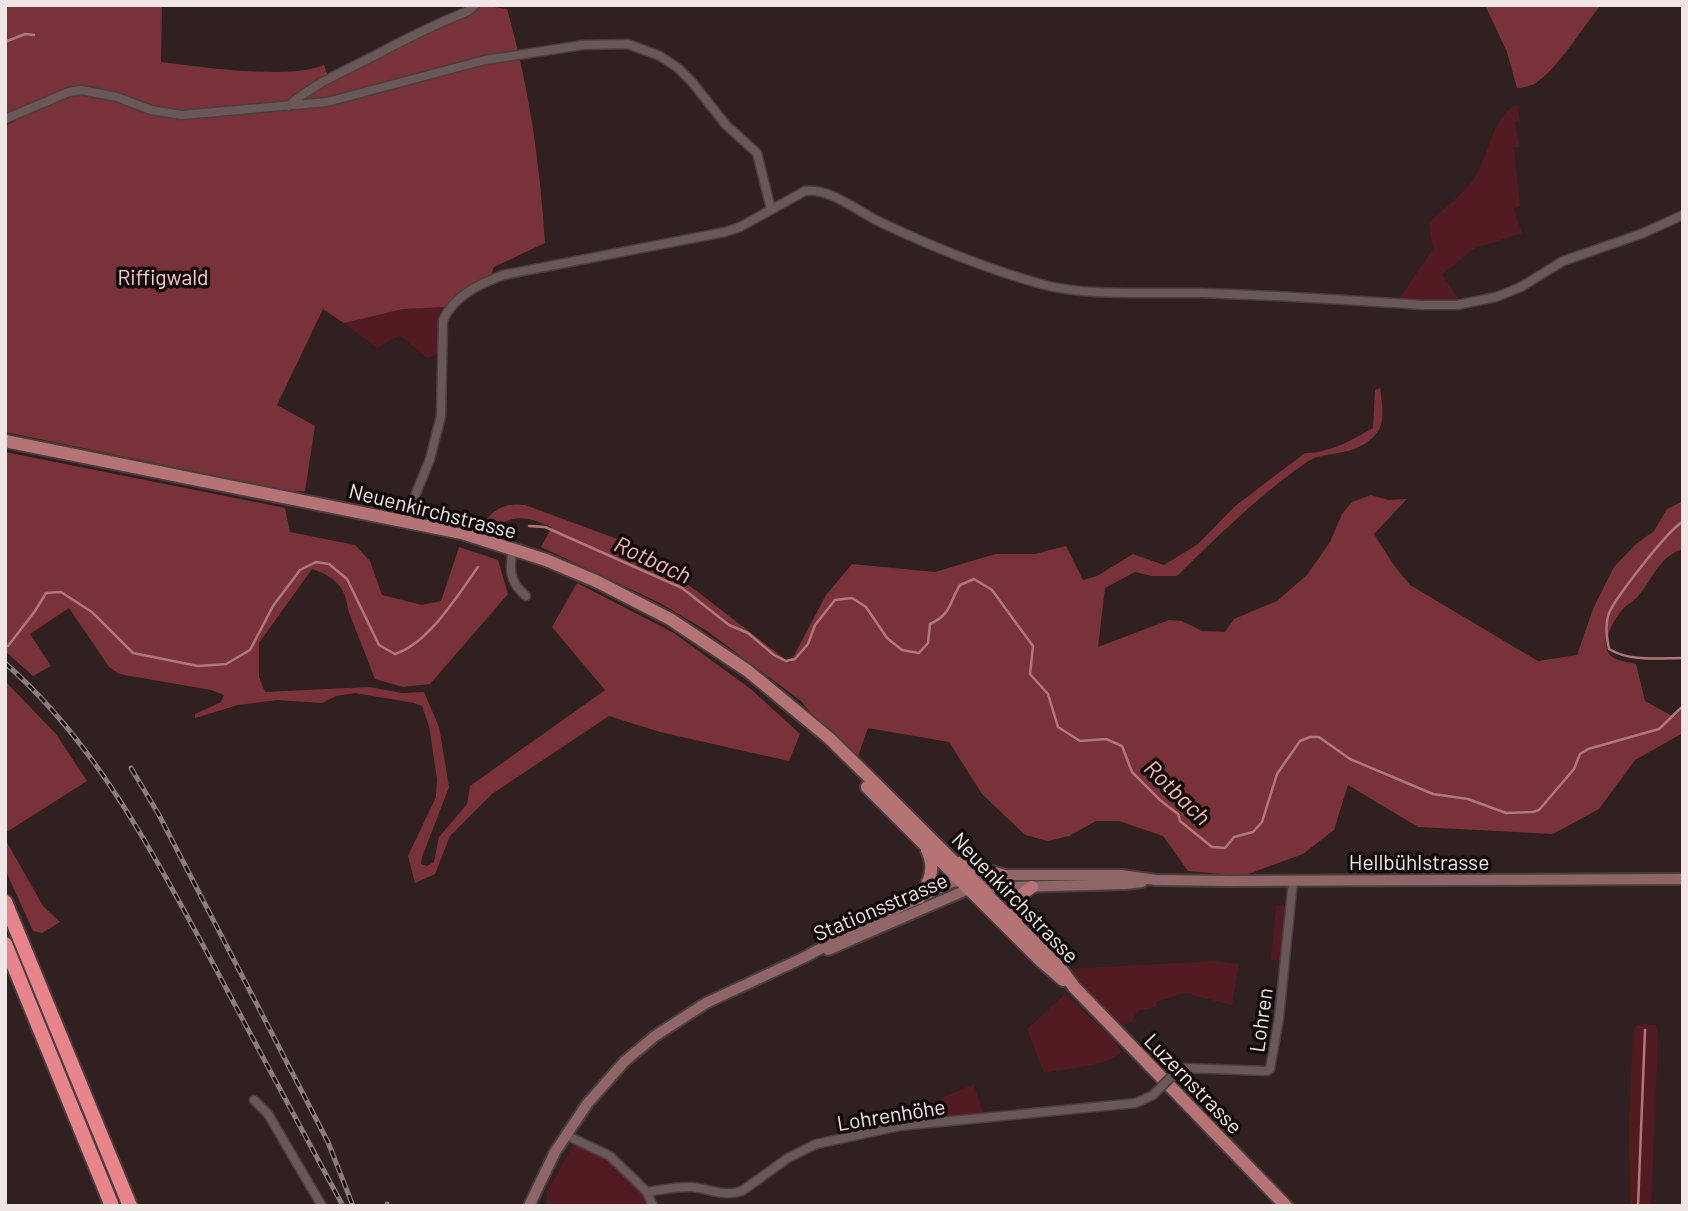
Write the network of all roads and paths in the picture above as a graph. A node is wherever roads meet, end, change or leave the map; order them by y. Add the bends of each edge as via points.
1 (475, 5) edge
2 (288, 106) junction
3 (5, 119) edge
4 (771, 209) junction
5 (1683, 215) edge
6 (5, 441) edge
7 (405, 520) junction
8 (513, 548) junction
9 (526, 596) dead end
10 (808, 722) junction
11 (925, 846) junction
12 (954, 860) junction
13 (1002, 875) junction
14 (1683, 879) edge
15 (1156, 880) junction
16 (1293, 881) junction
17 (971, 885) junction
18 (1032, 887) junction
19 (919, 898) junction
20 (5, 902) edge
21 (1016, 923) junction
22 (5, 944) edge
23 (805, 957) junction
24 (1074, 987) junction
25 (1153, 1095) joint
26 (254, 1100) dead end
27 (566, 1135) junction
28 (647, 1192) junction
29 (112, 1206) edge
30 (130, 1206) edge
31 (322, 1206) edge
32 (529, 1206) edge
33 (653, 1206) edge
34 (1286, 1206) edge

1 - 2 street via 359,62
2 - 3 street via 182,115 81,90
2 - 4 street via 327,102 485,60 583,45 628,44 678,68 757,153
4 - 5 street via 805,191 826,193 880,223 964,258 1054,287 1457,305 1481,302 1521,287 1563,261
4 - 7 street via 725,232 503,275 457,300 443,320 439,432
6 - 7 main road, Neuenkirchstrasse
7 - 8 main road, Neuenkirchstrasse
8 - 9 street via 510,573 516,588
8 - 10 main road, Neuenkirchstrasse via 585,576 670,619 748,671
10 - 11 main road, Neuenkirchstrasse
10 - 12 main road, Neuenkirchstrasse
11 - 17 main road, Neuenkirchstrasse
11 - 19 main road via 932,872
12 - 13 main road
12 - 17 main road, Neuenkirchstrasse
13 - 15 main road, Hellbühlstrasse via 1121,875
13 - 17 main road, Hellbühlstrasse
14 - 16 main road, Hellbühlstrasse
15 - 16 main road, Hellbühlstrasse
15 - 18 main road, Hellbühlstrasse
16 - 25 street, Lohren, bridge via 1270,1069 1185,1068
17 - 18 main road, Hellbühlstrasse
17 - 19 main road, Stationsstrasse
17 - 21 main road, Neuenkirchstrasse
17 - 23 main road, Stationsstrasse via 830,950
17 - 24 main road, Neuenkirchstrasse via 1048,969
18 - 21 main road via 1016,902
19 - 23 main road, Stationsstrasse
20 - 30 highway
21 - 24 main road, Neuenkirchstrasse
22 - 29 highway
23 - 27 main road, Stationsstrasse via 706,1003 655,1036 610,1077
24 - 34 main road, Luzernstrasse
25 - 28 street, Lohrenhöhe via 1136,1103 899,1126 816,1144 742,1191 713,1193 691,1187
26 - 31 street via 268,1114
27 - 28 street via 610,1156
27 - 32 main road, Stationsstrasse
28 - 33 street

